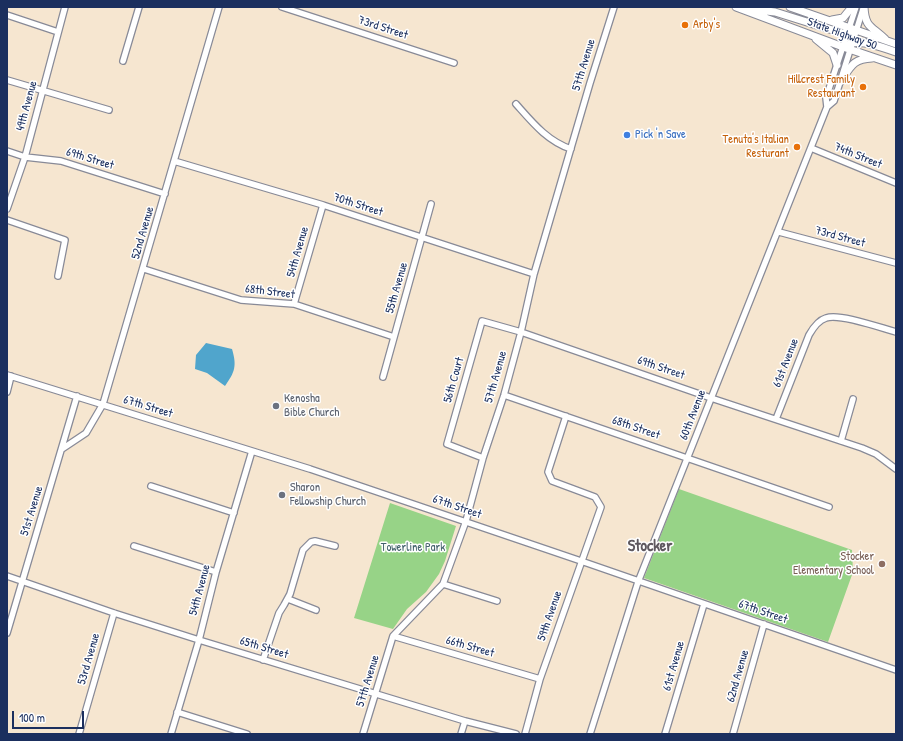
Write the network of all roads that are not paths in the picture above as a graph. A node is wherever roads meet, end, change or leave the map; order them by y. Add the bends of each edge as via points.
1 (65, 7) edge
2 (139, 7) edge
3 (219, 7) edge
4 (282, 7) edge
5 (614, 7) edge
6 (737, 7) edge
7 (790, 7) edge
8 (852, 7) edge
9 (856, 7) edge
10 (864, 7) edge
11 (7, 15) edge
12 (827, 20) junction
13 (851, 31) junction
14 (58, 32) junction
15 (806, 32) junction
16 (887, 41) junction
17 (896, 44) edge
18 (849, 46) junction
19 (896, 52) edge
20 (876, 58) junction
21 (123, 61) dead end
22 (454, 63) dead end
23 (837, 65) junction
24 (896, 65) edge
25 (7, 80) edge
26 (840, 81) junction
27 (42, 91) junction
28 (516, 104) dead end
29 (828, 107) junction
30 (108, 110) dead end
31 (811, 148) junction
32 (571, 149) junction
33 (7, 151) edge
34 (25, 157) junction
35 (174, 160) junction
36 (896, 183) edge
37 (165, 194) junction
38 (431, 204) dead end
39 (322, 205) junction
40 (7, 209) edge
41 (7, 220) edge
42 (779, 232) junction
43 (423, 237) junction
44 (896, 263) edge
45 (144, 268) junction
46 (534, 274) junction
47 (58, 276) dead end
48 (294, 304) junction
49 (482, 321) joint
50 (521, 332) junction
51 (896, 332) edge
52 (394, 337) junction
53 (9, 376) edge
54 (383, 377) dead end
55 (7, 392) edge
56 (504, 395) junction
57 (77, 396) junction
58 (711, 398) junction
59 (854, 399) dead end
60 (103, 404) junction
61 (566, 416) junction
62 (776, 419) junction
63 (841, 441) junction
64 (62, 449) junction
65 (252, 451) junction
66 (483, 458) junction
67 (689, 458) junction
68 (896, 468) edge
69 (151, 486) dead end
70 (829, 507) dead end
71 (234, 513) junction
72 (466, 521) junction
73 (134, 546) dead end
74 (335, 546) dead end
75 (581, 561) junction
76 (216, 572) junction
77 (7, 576) edge
78 (22, 581) junction
79 (638, 582) junction
80 (443, 584) junction
81 (288, 599) junction
82 (498, 601) dead end
83 (704, 604) junction
84 (316, 610) dead end
85 (114, 613) junction
86 (764, 624) junction
87 (7, 633) edge
88 (393, 636) junction
89 (199, 640) junction
90 (264, 660) junction
91 (896, 670) edge
92 (540, 679) junction
93 (375, 694) junction
94 (177, 712) junction
95 (465, 721) junction
96 (79, 734) edge
97 (171, 734) edge
98 (247, 734) edge
99 (364, 734) edge
100 (461, 734) edge
101 (516, 734) edge
102 (525, 734) edge
103 (590, 734) edge
104 (665, 734) edge
105 (733, 734) edge

1 - 14 street, 49th Avenue
2 - 21 street
3 - 35 street, 52nd Avenue
4 - 22 street, 73rd Street
5 - 32 street, 57th Avenue
6 - 13 main road via 775,12 833,32
6 - 15 main road, State Highway 50
7 - 12 main road, State Highway 50
8 - 12 main road via 843,18
9 - 13 street, 60th Avenue
10 - 13 street, 60th Avenue
10 - 16 main road via 868,25
11 - 14 street
12 - 13 main road, State Highway 50
13 - 16 main road, State Highway 50
13 - 18 street, 60th Avenue
13 - 18 street, 60th Avenue
14 - 27 street, 49th Avenue
15 - 18 main road, State Highway 50
15 - 23 main road via 833,53
16 - 17 main road, State Highway 50
18 - 19 main road via 865,43
18 - 20 main road, State Highway 50
18 - 23 street, 60th Avenue
18 - 26 street, 60th Avenue
20 - 24 main road, State Highway 50
20 - 26 main road via 860,59
23 - 29 street, 60th Avenue via 826,98
25 - 27 street
26 - 29 street, 60th Avenue via 834,101
27 - 30 street
27 - 34 street, 49th Avenue
28 - 32 street via 547,136
29 - 31 street, 60th Avenue
31 - 36 street, 74th Street
31 - 42 street, 60th Avenue
32 - 46 street, 57th Avenue
33 - 34 street, 69th Street
34 - 37 street, 69th Street via 61,161
34 - 40 street, 49th Avenue
35 - 37 street, 52nd Avenue
35 - 39 street, 70th Street
37 - 45 street, 52nd Avenue
38 - 43 street, 55th Avenue
39 - 43 street, 70th Street
39 - 48 street, 54th Avenue
41 - 47 street via 65,240
42 - 44 street, 73rd Street
42 - 58 street, 60th Avenue
43 - 46 street, 70th Street
43 - 52 street, 55th Avenue
45 - 48 street, 68th Street via 241,300
45 - 60 street, 52nd Avenue
46 - 50 street, 57th Avenue
48 - 52 street, 68th Street
49 - 50 street, 69th Street
49 - 66 street, 56th Court via 447,444
50 - 56 street, 57th Avenue
50 - 58 street, 69th Street
51 - 62 street, 61st Avenue via 845,318 828,317 823,320 809,335
52 - 54 street, 55th Avenue
53 - 55 street
53 - 57 street, 67th Street
56 - 61 street, 68th Street
56 - 66 street, 57th Avenue
57 - 60 street, 67th Street
57 - 64 street, 51st Avenue
58 - 62 street, 69th Street
58 - 67 street, 60th Avenue
59 - 63 street
60 - 64 street, 52nd Avenue via 86,433
60 - 65 street, 67th Street
61 - 67 street, 68th Street
61 - 75 street, 59th Avenue via 548,472 552,481 595,497 600,507
62 - 63 street, 69th Street
63 - 68 street, 69th Street via 876,454
64 - 78 street, 51st Avenue
65 - 71 street, 54th Avenue
65 - 72 street, 67th Street
66 - 72 street, 57th Avenue
67 - 70 street, 68th Street
67 - 79 street, 60th Avenue
69 - 71 street
71 - 76 street, 54th Avenue
72 - 75 street, 67th Street
72 - 80 street, 57th Avenue
73 - 76 street
74 - 81 street via 315,541 307,544 300,555
75 - 79 street, 67th Street
75 - 92 street, 59th Avenue
76 - 89 street, 54th Avenue
77 - 78 street, 65th Street
78 - 85 street, 65th Street
78 - 87 street, 51st Avenue
79 - 83 street, 67th Street
79 - 103 street, 60th Avenue
80 - 82 street
80 - 88 street, 57th Avenue
81 - 84 street
81 - 90 street via 278,613
83 - 86 street, 67th Street
83 - 104 street, 61st Avenue
85 - 89 street, 65th Street
85 - 96 street, 53rd Avenue
86 - 91 street, 67th Street
86 - 105 street, 62nd Avenue
88 - 92 street, 66th Street
88 - 93 street, 57th Avenue
89 - 90 street, 65th Street
89 - 94 street, 54th Avenue
90 - 93 street, 65th Street
92 - 102 street, 59th Avenue
93 - 95 street, 65th Street
93 - 99 street, 57th Avenue
94 - 97 street, 54th Avenue
94 - 98 street
95 - 100 street
95 - 101 street, 65th Street

